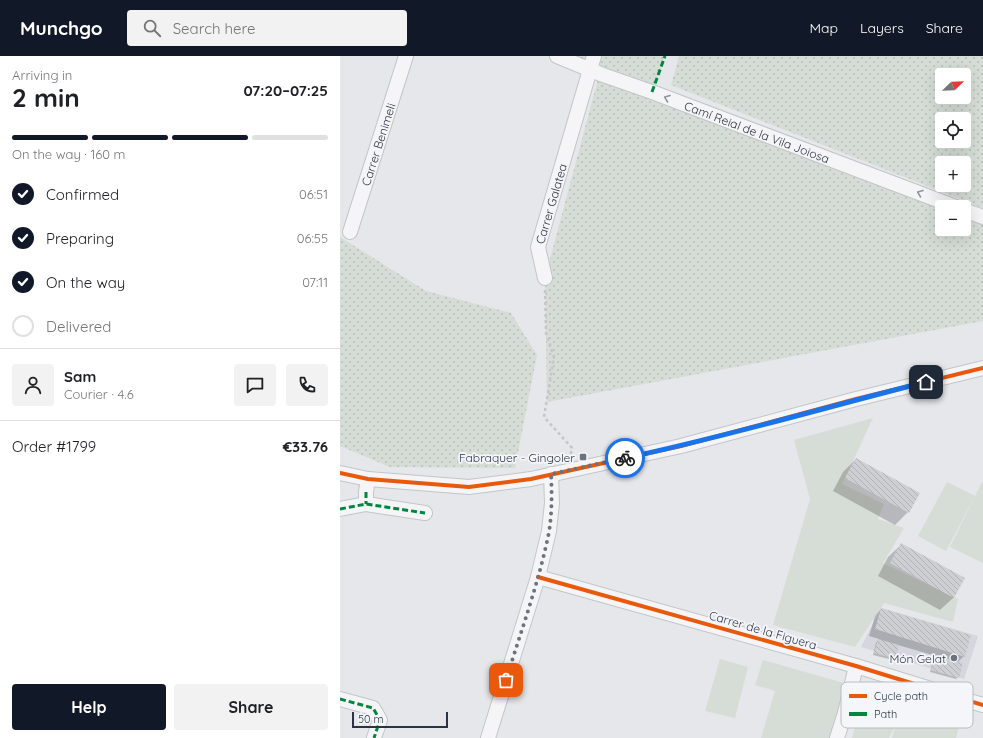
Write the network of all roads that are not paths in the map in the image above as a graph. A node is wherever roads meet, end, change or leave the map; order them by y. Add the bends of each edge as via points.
1 (406, 56) edge
2 (557, 56) edge
3 (594, 56) edge
4 (590, 70) junction
5 (937, 200) edge
6 (971, 213) edge
7 (983, 217) edge
8 (350, 232) dead end
9 (545, 278) road end
10 (983, 368) edge
11 (340, 473) edge
12 (551, 474) junction
13 (368, 479) junction
14 (366, 504) junction
15 (340, 509) edge
16 (425, 513) dead end
17 (538, 577) junction
18 (856, 666) junction
19 (852, 682) edge
20 (908, 682) edge
21 (340, 698) edge
22 (973, 702) edge
23 (983, 705) edge
24 (841, 726) edge
25 (374, 738) edge
26 (488, 738) edge
27 (837, 738) edge

1 - 8 street, Carrer Benimeli
2 - 4 street, Camí Reial de la Vila Joiosa
3 - 4 street, Carrer Galatea
5 -> 4 street, Camí Reial de la Vila Joiosa
4 - 9 street, Carrer Galatea via 538,247
6 - 7 street
10 - 12 street via 681,446
11 - 13 street
12 - 13 street via 469,487
12 - 17 street via 552,503 549,531
13 - 14 street
14 - 15 street
14 - 16 street
17 - 18 street, Carrer de la Figuera
17 - 26 street
18 - 19 street
18 - 20 street, Carrer de la Figuera
21 - 25 street via 372,708 380,720
22 - 23 street, Carrer de la Figuera
24 - 27 street

